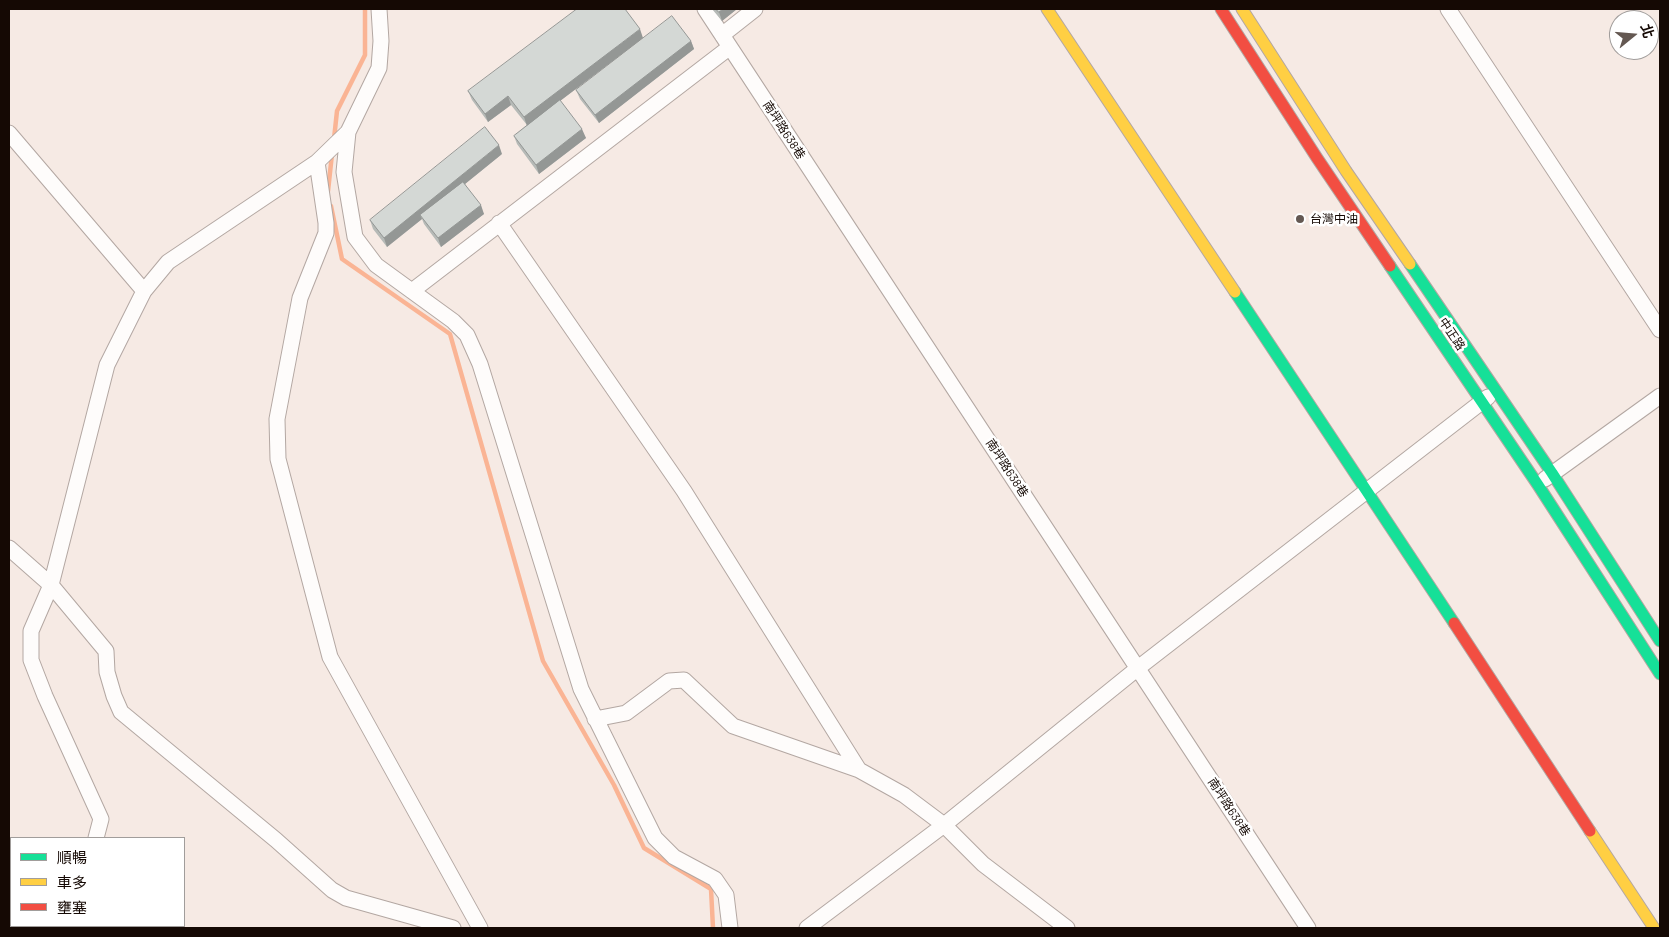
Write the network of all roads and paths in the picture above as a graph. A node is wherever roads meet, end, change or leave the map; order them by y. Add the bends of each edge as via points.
1 (379, 9) edge
2 (705, 9) edge
3 (755, 9) edge
4 (1047, 9) edge
5 (1221, 9) edge
6 (1242, 9) edge
7 (1448, 9) edge
8 (726, 41) junction
9 (348, 132) junction
10 (9, 133) edge
11 (317, 162) junction
12 (499, 223) junction
13 (144, 291) junction
14 (412, 291) junction
15 (1660, 330) edge
16 (1497, 391) junction
17 (1660, 396) edge
18 (1481, 401) junction
19 (1552, 473) junction
20 (1538, 485) junction
21 (1367, 490) junction
22 (9, 548) edge
23 (51, 585) junction
24 (1660, 641) edge
25 (1138, 668) junction
26 (1660, 674) edge
27 (595, 719) junction
28 (859, 770) junction
29 (944, 825) junction
30 (96, 837) edge
31 (453, 928) edge
32 (480, 928) edge
33 (730, 928) edge
34 (807, 928) edge
35 (1067, 928) edge
36 (1308, 928) edge
37 (1654, 928) edge

1 - 9 street via 379,68
2 - 8 street, 南坪路638巷
3 - 8 street
4 - 21 main road
5 - 18 main road, 中正路
6 - 16 main road, 中正路 via 1346,170
7 - 15 street
8 - 12 street
8 - 25 street, 南坪路638巷
9 - 11 street
9 - 14 street via 344,172 355,237 376,265
10 - 13 street
11 - 13 street via 168,262
11 - 32 street via 326,233 300,298 277,419 278,459 330,657
12 - 14 street
12 - 28 street via 684,491
13 - 23 street via 107,365
14 - 27 street via 467,335 480,364 581,689
16 - 18 street
16 - 19 main road, 中正路
17 - 19 street
18 - 20 main road, 中正路
18 - 21 street
19 - 20 street
19 - 24 main road, 中正路
20 - 26 main road, 中正路
21 - 25 street
21 - 37 main road
22 - 23 street
23 - 30 street via 31,631 31,660 101,819
23 - 31 street via 106,651 107,672 121,712 332,890 346,898
25 - 29 street
25 - 36 street, 南坪路638巷
27 - 28 street via 626,714 669,681 684,680 733,726
27 - 33 street via 655,838 674,857 715,879 726,895
28 - 29 street via 904,795
29 - 34 street
29 - 35 street via 983,864

